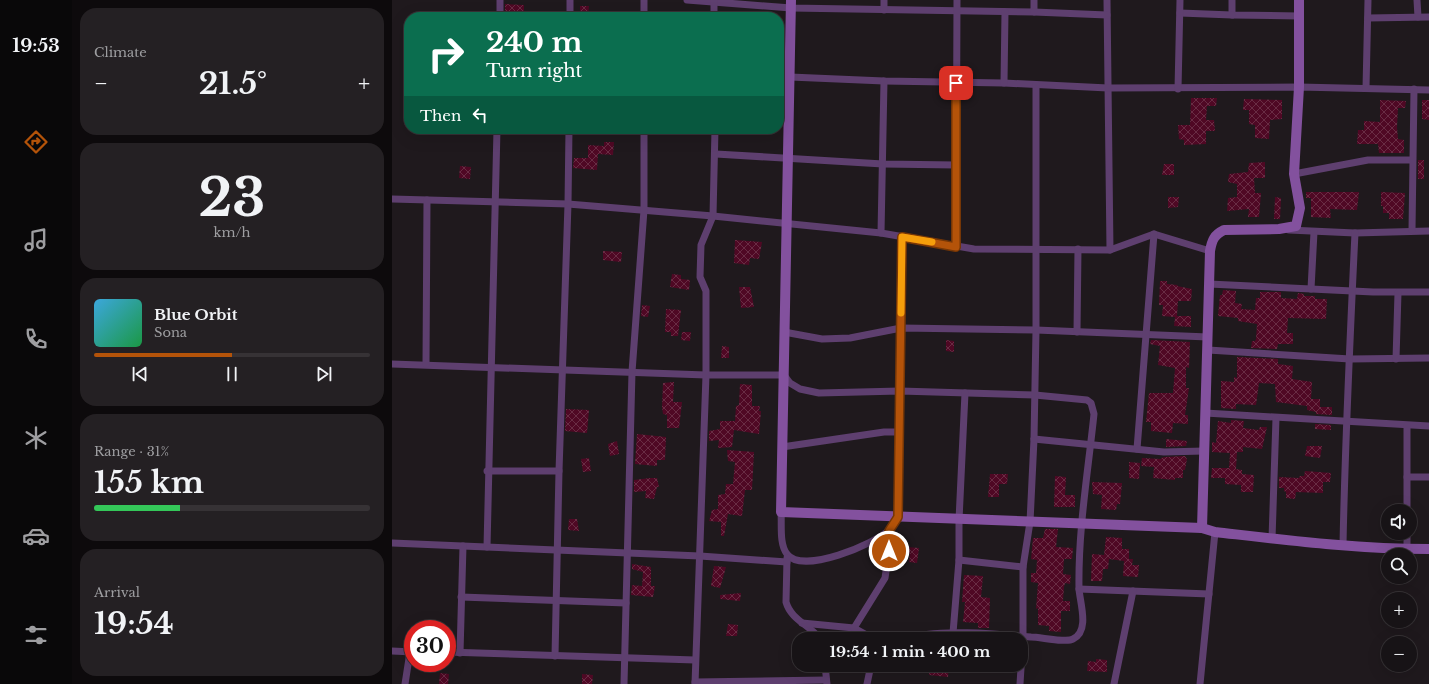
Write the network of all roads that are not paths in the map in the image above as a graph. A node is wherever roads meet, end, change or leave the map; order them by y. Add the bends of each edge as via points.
1 (500, 0) edge
2 (570, 0) edge
3 (644, 0) edge
4 (687, 0) edge
5 (884, 0) edge
6 (957, 0) edge
7 (1034, 0) edge
8 (1107, 0) edge
9 (1180, 0) edge
10 (1232, 0) edge
11 (1300, 0) edge
12 (1368, 0) edge
13 (1417, 0) edge
14 (714, 1) edge
15 (791, 4) edge
16 (884, 10) junction
17 (956, 11) junction
18 (500, 12) edge
19 (570, 12) edge
20 (644, 12) edge
21 (714, 12) edge
22 (1006, 12) junction
23 (1034, 12) junction
24 (1180, 13) junction
25 (1107, 15) junction
26 (1232, 15) junction
27 (1299, 16) junction
28 (1418, 17) junction
29 (1429, 17) edge
30 (1368, 18) junction
31 (790, 76) junction
32 (884, 81) junction
33 (956, 83) junction
34 (1004, 84) junction
35 (1036, 85) junction
36 (1300, 87) junction
37 (1108, 88) junction
38 (1178, 88) junction
39 (1366, 88) junction
40 (1414, 89) junction
41 (1429, 90) edge
42 (784, 106) edge
43 (497, 134) edge
44 (569, 134) edge
45 (644, 134) edge
46 (716, 134) edge
47 (716, 154) junction
48 (788, 160) junction
49 (1412, 160) junction
50 (883, 164) junction
51 (956, 165) junction
52 (1294, 174) junction
53 (392, 199) edge
54 (427, 200) junction
55 (495, 202) junction
56 (568, 204) junction
57 (644, 210) junction
58 (712, 216) junction
59 (787, 224) junction
60 (1280, 229) junction
61 (1412, 230) junction
62 (1429, 231) edge
63 (1314, 232) junction
64 (881, 233) junction
65 (1355, 233) junction
66 (1154, 234) junction
67 (902, 237) junction
68 (956, 247) junction
69 (1035, 249) junction
70 (1078, 249) junction
71 (1110, 250) junction
72 (1210, 251) junction
73 (1208, 284) junction
74 (1311, 289) junction
75 (1352, 291) junction
76 (1429, 292) edge
77 (1398, 293) junction
78 (901, 328) junction
79 (1036, 330) junction
80 (784, 332) junction
81 (1077, 332) junction
82 (1147, 335) junction
83 (1208, 336) junction
84 (1208, 350) junction
85 (1429, 358) edge
86 (1350, 359) junction
87 (1396, 359) junction
88 (392, 364) edge
89 (426, 364) junction
90 (490, 368) junction
91 (562, 370) junction
92 (632, 372) junction
93 (706, 375) junction
94 (784, 375) junction
95 (900, 391) junction
96 (965, 393) junction
97 (1035, 395) junction
98 (1204, 413) junction
99 (1276, 418) junction
100 (1345, 420) junction
101 (1407, 426) junction
102 (1429, 426) edge
103 (900, 432) junction
104 (1034, 439) junction
105 (1091, 444) junction
106 (782, 447) junction
107 (1137, 449) junction
108 (1204, 451) junction
109 (487, 471) junction
110 (558, 471) junction
111 (1407, 477) junction
112 (1429, 477) edge
113 (1407, 504) edge
114 (781, 512) junction
115 (898, 517) junction
116 (959, 520) junction
117 (1030, 522) junction
118 (1082, 524) junction
119 (1202, 528) junction
120 (889, 531) junction
121 (1215, 532) junction
122 (1272, 539) junction
123 (392, 542) edge
124 (1343, 545) junction
125 (463, 546) junction
126 (487, 547) junction
127 (1391, 548) edge
128 (1417, 549) edge
129 (1429, 549) edge
130 (557, 551) junction
131 (627, 554) junction
132 (700, 556) junction
133 (787, 559) junction
134 (958, 560) junction
135 (1024, 567) junction
136 (1079, 589) junction
137 (1133, 591) junction
138 (1209, 594) junction
139 (461, 597) junction
140 (556, 601) junction
141 (626, 603) junction
142 (802, 623) junction
143 (854, 628) junction
144 (812, 632) edge
145 (861, 632) edge
146 (953, 632) edge
147 (1023, 632) edge
148 (1028, 636) edge
149 (392, 651) edge
150 (404, 652) edge
151 (456, 653) edge
152 (460, 653) junction
153 (554, 656) junction
154 (624, 658) junction
155 (695, 660) junction
156 (408, 672) edge
157 (825, 672) edge
158 (870, 672) edge
159 (1021, 672) edge
160 (827, 682) edge
161 (695, 683) edge
162 (406, 684) edge
163 (624, 684) edge
164 (867, 684) edge
165 (1020, 684) edge
166 (1114, 684) edge
167 (1200, 684) edge

1 - 18 street
2 - 19 street
3 - 20 street
4 - 14 street
5 - 16 street
6 - 17 street
7 - 23 street
8 - 25 street
9 - 24 street
10 - 26 street
11 - 27 street
12 - 30 street
13 - 28 street
14 - 15 street
14 - 21 street
15 - 16 street
15 - 31 street
16 - 17 street
17 - 22 street
17 - 33 street
22 - 23 street
22 - 34 street
23 - 25 street
24 - 26 street
24 - 38 street
25 - 37 street
26 - 27 street
27 - 36 street
28 - 29 street
28 - 30 street
30 - 39 street
31 - 32 street
31 - 42 street
32 - 33 street
32 - 50 street
33 - 34 street
33 - 51 street
34 - 35 street
35 - 37 street
35 - 69 street
36 - 38 street
36 - 39 street
36 - 52 street
37 - 38 street
37 - 71 street
39 - 40 street
40 - 41 street
40 - 49 street
42 - 48 street
43 - 55 street
44 - 56 street
45 - 57 street
46 - 47 street
47 - 48 street
47 - 58 street
48 - 50 street
48 - 59 street
49 - 52 street via 1368,160
49 - 61 street
50 - 51 street
50 - 64 street
51 - 68 street
52 - 60 street via 1300,208 1298,221 1296,226
53 - 54 street
54 - 55 street
54 - 89 street
55 - 56 street
55 - 90 street
56 - 57 street
56 - 91 street
57 - 58 street
57 - 92 street
58 - 59 street
58 - 93 street via 701,245 700,277 706,291
59 - 64 street
59 - 80 street
60 - 63 street
60 - 72 street via 1224,230 1213,238
61 - 62 street
61 - 65 street
63 - 65 street
63 - 74 street
64 - 67 street
65 - 75 street
66 - 71 street
66 - 72 street
66 - 82 street
67 - 68 street
67 - 78 street
68 - 69 street
69 - 70 street
69 - 79 street
70 - 71 street
70 - 81 street
72 - 73 street
73 - 74 street
73 - 83 street
74 - 75 street
75 - 77 street
75 - 86 street
76 - 77 street
77 - 87 street
78 - 79 street
78 - 80 street via 839,338
78 - 95 street
79 - 81 street
79 - 97 street
80 - 94 street
81 - 82 street
82 - 83 street
82 - 107 street
83 - 84 street
84 - 86 street
84 - 98 street
85 - 87 street
86 - 87 street
86 - 100 street
88 - 89 street
89 - 90 street
90 - 91 street
90 - 109 street
91 - 92 street
91 - 110 street
92 - 93 street
92 - 131 street
93 - 94 street
93 - 132 street
94 - 95 street via 790,383 810,392
94 - 106 street
95 - 96 street
95 - 103 street
96 - 97 street
96 - 116 street
97 - 104 street
97 - 105 street via 1087,400 1094,414
98 - 99 street
98 - 108 street
99 - 100 street
99 - 122 street
100 - 101 street
100 - 124 street
101 - 102 street
101 - 111 street
103 - 106 street via 884,432
103 - 115 street
104 - 105 street
104 - 117 street
105 - 107 street
105 - 118 street
106 - 114 street
107 - 108 street via 1164,452
108 - 119 street
109 - 110 street
109 - 126 street
110 - 130 street
111 - 112 street
111 - 113 street
114 - 115 street
114 - 133 street via 782,541
115 - 116 street
115 - 120 street
116 - 117 street
116 - 134 street
117 - 118 street
117 - 135 street
118 - 119 street
118 - 136 street
119 - 121 street
120 - 133 street via 826,559 801,562
120 - 143 street via 885,578
121 - 122 street
121 - 138 street
122 - 124 street
123 - 125 street
124 - 127 street
125 - 126 street
125 - 139 street
126 - 130 street
128 - 129 street
130 - 131 street
130 - 140 street
131 - 132 street
131 - 141 street
132 - 133 street
132 - 155 street
133 - 142 street via 786,602 792,614
134 - 135 street
134 - 146 street
135 - 147 street
136 - 137 street
136 - 148 street via 1083,628 1079,636 1072,640
137 - 138 street
137 - 166 street
138 - 167 street
139 - 140 street
139 - 152 street
140 - 141 street
140 - 153 street
141 - 154 street
142 - 143 street
142 - 144 street
143 - 145 street
149 - 150 street
151 - 152 street
152 - 153 street
153 - 154 street
154 - 155 street
154 - 163 street
155 - 161 street
156 - 162 street
157 - 160 street
158 - 164 street
159 - 165 street
160 - 161 street

